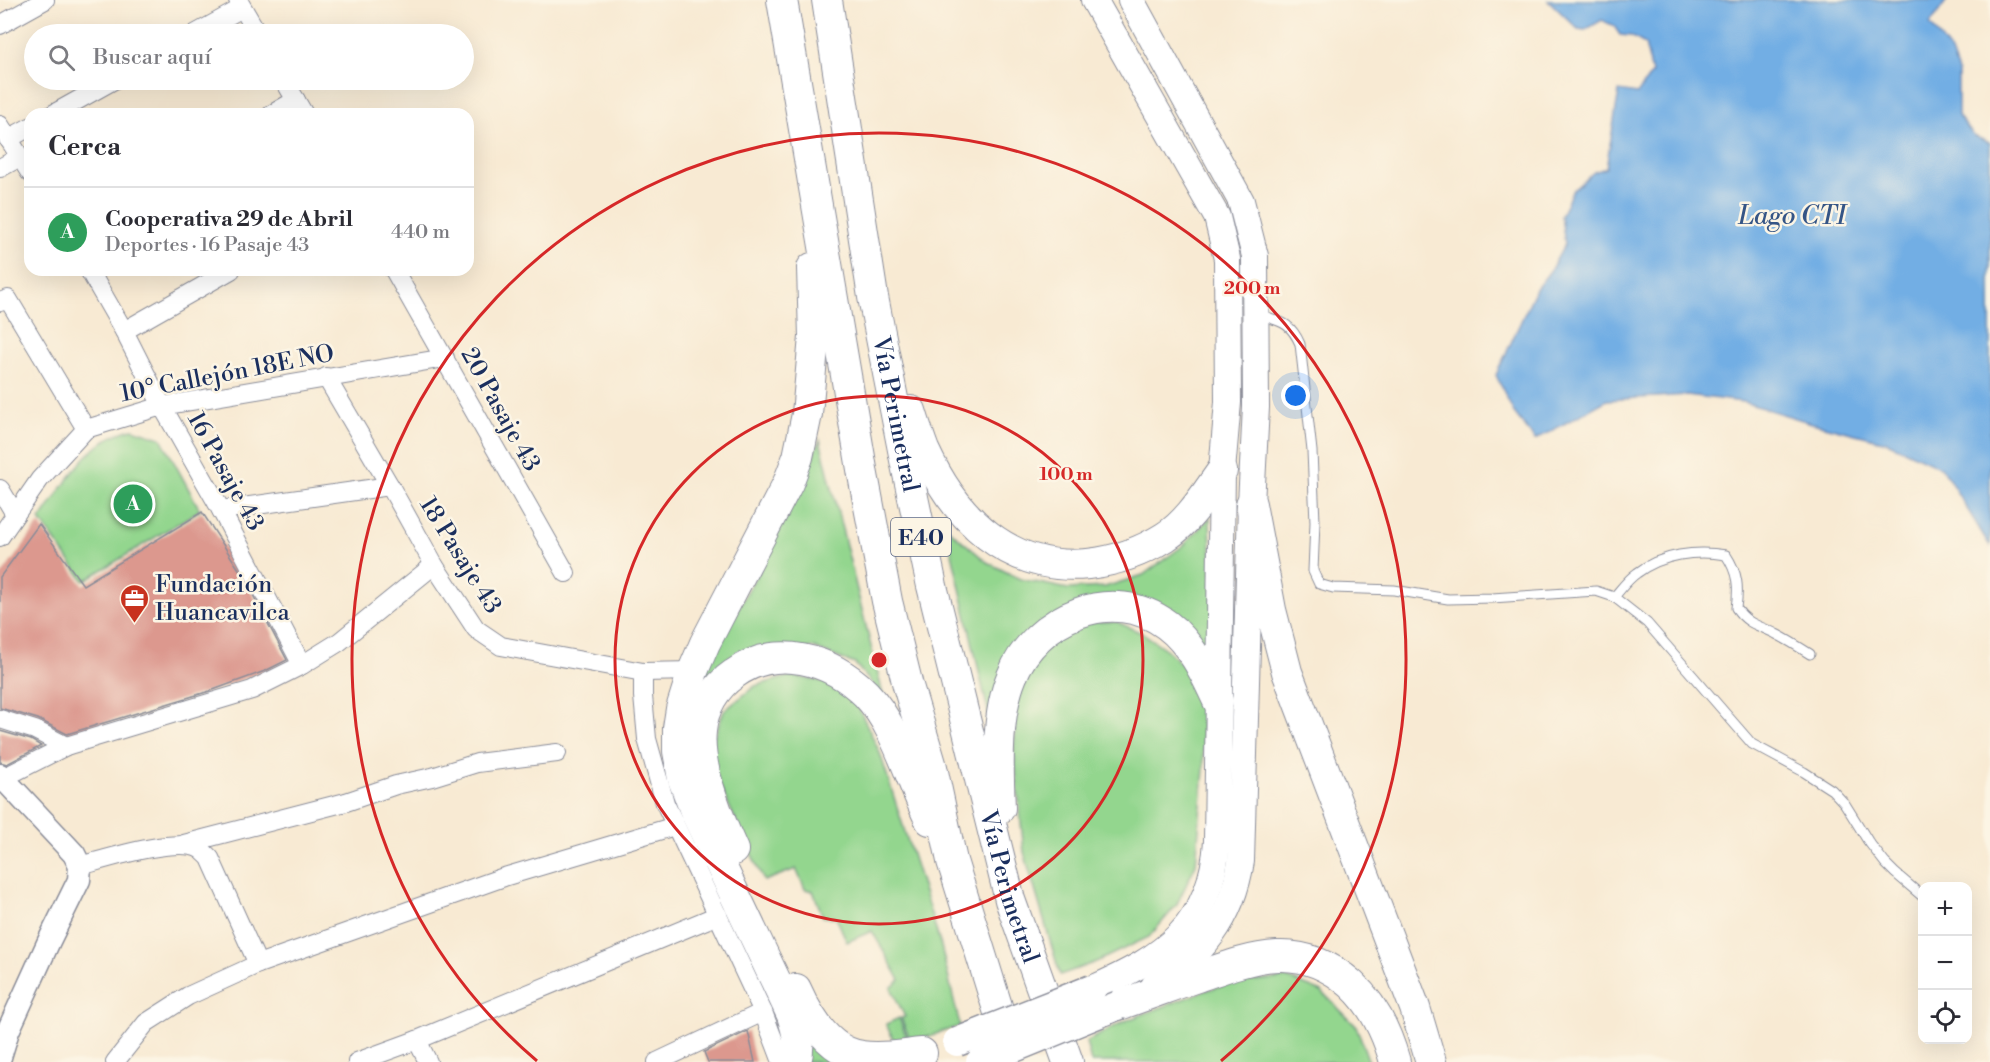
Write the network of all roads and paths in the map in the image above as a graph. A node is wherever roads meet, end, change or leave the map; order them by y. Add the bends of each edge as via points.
1 (45, 0) edge
2 (783, 0) edge
3 (827, 0) edge
4 (1094, 0) edge
5 (1131, 0) edge
6 (240, 4) edge
7 (210, 24) edge
8 (252, 24) edge
9 (0, 25) edge
10 (96, 90) edge
11 (290, 90) edge
12 (300, 107) edge
13 (64, 108) edge
14 (800, 109) junction
15 (24, 128) edge
16 (4, 132) edge
17 (20, 157) junction
18 (24, 163) edge
19 (0, 168) edge
20 (92, 276) edge
21 (220, 276) edge
22 (397, 276) edge
23 (873, 297) junction
24 (3, 300) edge
25 (1256, 314) junction
26 (1228, 318) junction
27 (124, 331) junction
28 (445, 358) junction
29 (326, 377) junction
30 (162, 406) junction
31 (86, 429) junction
32 (1226, 436) junction
33 (1255, 437) junction
34 (1222, 471) junction
35 (390, 486) junction
36 (0, 489) edge
37 (1251, 504) junction
38 (221, 510) junction
39 (15, 514) junction
40 (0, 537) edge
41 (434, 566) junction
42 (566, 573) dead end
43 (1614, 597) junction
44 (1810, 654) dead end
45 (302, 665) junction
46 (693, 671) junction
47 (643, 672) junction
48 (1218, 701) junction
49 (0, 719) edge
50 (66, 746) junction
51 (557, 753) dead end
52 (1, 779) edge
53 (675, 826) junction
54 (183, 844) junction
55 (951, 861) junction
56 (79, 873) junction
57 (1918, 892) edge
58 (1010, 900) junction
59 (718, 915) junction
60 (258, 964) junction
61 (1092, 989) joint
62 (1119, 1005) junction
63 (763, 1012) junction
64 (417, 1040) junction
65 (957, 1042) dead end
66 (922, 1053) dead end
67 (687, 1056) edge
68 (0, 1057) edge
69 (115, 1062) edge
70 (357, 1062) edge
71 (428, 1062) edge
72 (657, 1062) edge
73 (782, 1062) edge
74 (796, 1062) edge
75 (980, 1062) edge
76 (1014, 1062) edge
77 (1068, 1062) edge
78 (1395, 1062) edge
79 (1431, 1062) edge

1 - 9 street
2 - 14 highway, Vía Perimetral / E40
3 - 23 highway, Vía Perimetral / E40
4 - 26 main road via 1217,217 1227,259
5 - 25 main road via 1241,201 1256,256
6 - 7 street
6 - 8 street
10 - 13 street
11 - 12 street
14 - 46 highway via 814,316 804,431 788,483
14 - 55 highway, Vía Perimetral / E40 via 888,601 932,767
15 - 16 street
16 - 17 street
17 - 18 street
17 - 19 street
20 - 27 street, 16 Pasaje 43
21 - 27 street
22 - 28 street, 20 Pasaje 43
23 - 34 highway via 924,449 934,468 970,520 992,540 1012,551 1039,562 1063,565 1125,556 1167,536 1190,514
23 - 58 highway, Vía Perimetral / E40 via 932,586
24 - 31 street via 8,299
25 - 26 main road
25 - 33 main road
25 - 43 lane via 1286,324 1300,344 1312,451 1313,571 1319,584 1448,599 1596,591
26 - 32 main road
27 - 30 street, 16 Pasaje 43
28 - 29 street, 10° Callejón 18E NO
28 - 42 street, 20 Pasaje 43
29 - 30 street, 10° Callejón 18E NO
29 - 35 street, 18 Pasaje 43
30 - 31 street, 10° Callejón 18E NO
30 - 38 street, 16 Pasaje 43
31 - 39 street via 40,479
32 - 33 main road via 1234,429 1244,428
32 - 34 main road
33 - 37 main road
34 - 48 main road
35 - 38 street
35 - 41 street, 18 Pasaje 43
36 - 39 street
37 - 62 main road via 1242,847 1236,887 1221,922 1196,954 1164,979
37 - 79 highway via 1287,672 1415,1008
38 - 45 street, 16 Pasaje 43
39 - 40 street
41 - 45 street via 339,642
41 - 47 street, 18 Pasaje 43 via 476,629 501,646
43 - 44 lane via 1636,573 1661,559 1688,553 1726,555 1734,568 1739,613
43 - 57 lane via 1647,623 1752,744 1832,790 1885,863
45 - 50 street via 252,690
46 - 47 street, 18 Pasaje 43
46 - 74 highway via 678,728 683,779 701,826 792,1015 798,1035
47 - 53 street via 647,739 658,784
48 - 58 highway via 1187,645 1149,614 1100,607 1076,613 1041,633 1012,675 1003,716 1000,807
48 - 61 main road via 1217,841 1209,889 1194,918 1173,942 1138,966
49 - 50 street via 35,730
50 - 52 street
51 - 54 street via 477,763
52 - 56 street via 74,854
53 - 59 street
53 - 60 street via 504,877
54 - 56 street via 166,845
54 - 60 street via 200,849 210,858
55 - 66 highway via 889,727 867,695 843,675 819,663 778,657 739,670 713,694 701,732 707,779 726,835 802,1003 824,1034 849,1053 874,1058
55 - 76 highway, Vía Perimetral / E40
56 - 68 street
58 - 77 highway, Vía Perimetral / E40
59 - 63 street
59 - 64 street
60 - 69 street via 188,996 146,1023
61 - 65 main road, bridge
62 - 75 main road, bridge
62 - 78 highway via 1240,962 1272,956 1310,959 1333,970 1365,999 1383,1029
63 - 67 street
63 - 73 street
64 - 70 street
64 - 71 street
67 - 72 street

